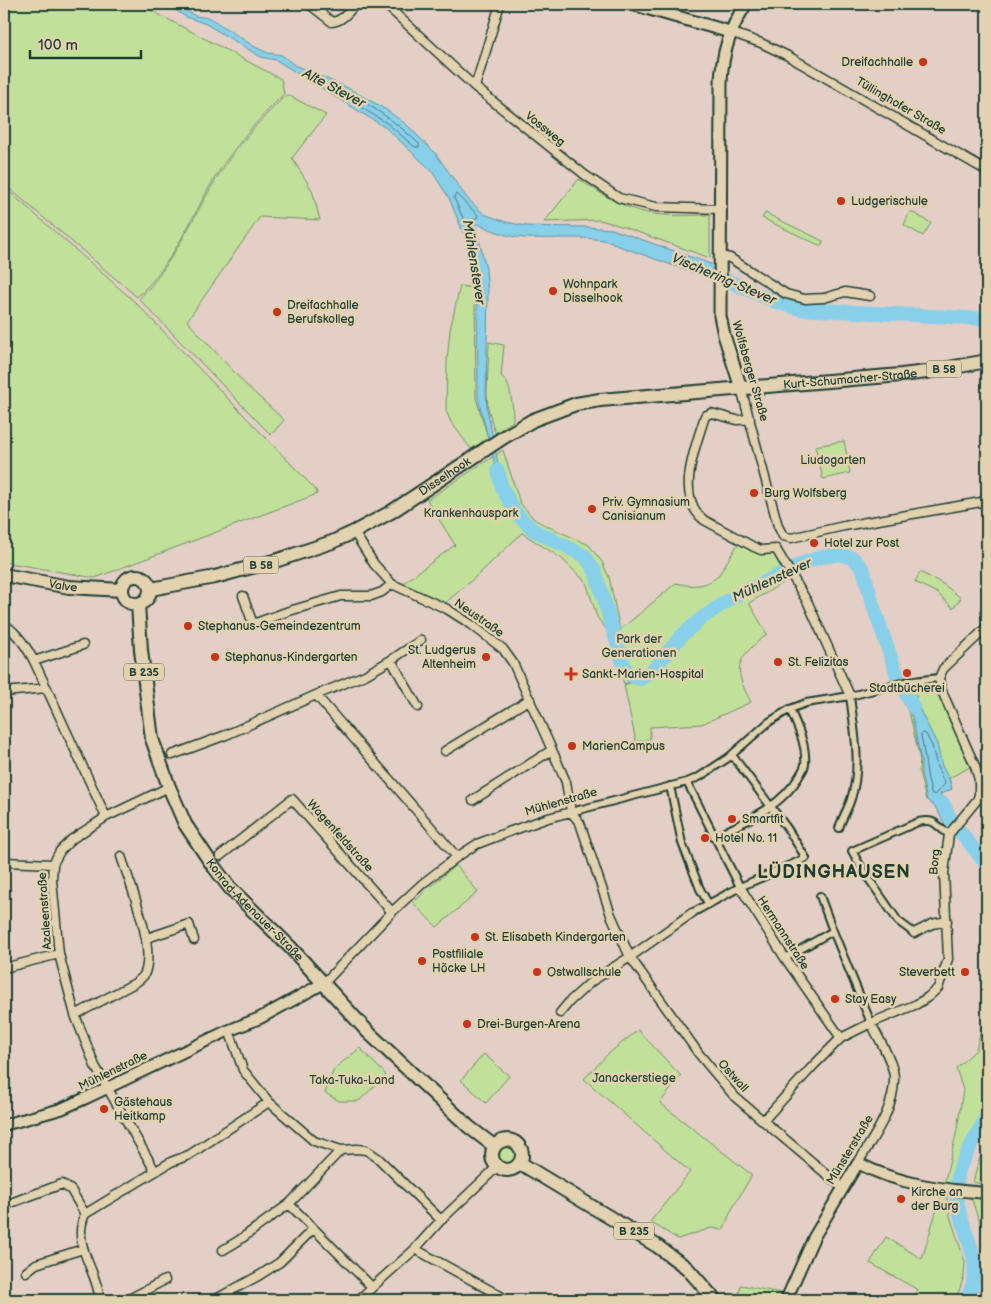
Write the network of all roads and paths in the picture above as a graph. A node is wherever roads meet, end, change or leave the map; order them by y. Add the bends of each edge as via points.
1 (309, 4) edge
2 (356, 4) edge
3 (385, 4) edge
4 (500, 4) edge
5 (632, 4) edge
6 (746, 4) edge
7 (730, 32) junction
8 (475, 87) junction
9 (987, 172) edge
10 (720, 210) junction
11 (720, 259) junction
12 (870, 296) dead end
13 (987, 361) edge
14 (741, 388) junction
15 (750, 418) junction
16 (987, 501) edge
17 (354, 532) junction
18 (783, 536) junction
19 (776, 548) junction
20 (4, 575) edge
21 (392, 584) junction
22 (151, 589) junction
23 (122, 590) junction
24 (243, 596) dead end
25 (138, 604) junction
26 (4, 624) edge
27 (987, 627) edge
28 (421, 640) dead end
29 (83, 646) dead end
30 (391, 660) junction
31 (34, 661) junction
32 (939, 678) junction
33 (47, 688) junction
34 (4, 692) edge
35 (316, 695) junction
36 (850, 696) junction
37 (530, 699) junction
38 (418, 707) dead end
39 (790, 709) junction
40 (552, 750) junction
41 (445, 751) dead end
42 (172, 755) dead end
43 (732, 755) junction
44 (686, 782) junction
45 (670, 786) junction
46 (168, 787) junction
47 (979, 794) junction
48 (987, 798) edge
49 (473, 800) dead end
50 (771, 807) junction
51 (571, 812) junction
52 (106, 816) junction
53 (839, 828) dead end
54 (950, 833) junction
55 (714, 838) junction
56 (121, 856) dead end
57 (220, 856) dead end
58 (457, 857) junction
59 (4, 862) edge
60 (53, 864) junction
61 (740, 886) junction
62 (820, 896) dead end
63 (708, 903) junction
64 (392, 912) junction
65 (692, 912) joint
66 (947, 921) junction
67 (833, 931) junction
68 (914, 933) joint
69 (147, 938) junction
70 (194, 940) dead end
71 (59, 954) junction
72 (630, 957) junction
73 (785, 958) junction
74 (4, 968) edge
75 (324, 983) junction
76 (560, 1012) dead end
77 (74, 1015) junction
78 (871, 1023) junction
79 (229, 1030) junction
80 (841, 1038) junction
81 (108, 1088) junction
82 (269, 1102) junction
83 (763, 1121) junction
84 (4, 1125) edge
85 (494, 1146) junction
86 (341, 1150) junction
87 (520, 1163) junction
88 (858, 1163) junction
89 (497, 1167) junction
90 (155, 1171) junction
91 (843, 1188) junction
92 (987, 1193) edge
93 (8, 1204) dead end
94 (289, 1204) junction
95 (85, 1214) junction
96 (441, 1220) junction
97 (313, 1229) junction
98 (414, 1249) junction
99 (83, 1250) junction
100 (223, 1250) dead end
101 (26, 1272) dead end
102 (165, 1280) dead end
103 (372, 1288) junction
104 (100, 1300) edge
105 (127, 1300) edge
106 (214, 1300) edge
107 (358, 1300) edge
108 (508, 1300) edge
109 (715, 1300) edge
110 (786, 1300) edge

1 - 2 street via 332,22 342,19
3 - 8 street, Vossweg
4 - 8 street
5 - 7 main road, Tüllinghofer Straße
6 - 7 main road, Wolfsberger Straße
7 - 9 street, Tüllinghofer Straße via 788,56
7 - 10 main road, Wolfsberger Straße via 721,76
8 - 10 street, Vossweg via 585,175 619,198 656,207
10 - 11 main road, Wolfsberger Straße
11 - 12 street via 730,258 786,294 805,298 824,298 845,292
11 - 14 main road, Wolfsberger Straße via 720,316
13 - 14 main road, Kurt-Schumacher-Straße / B 58 via 910,374
14 - 15 street, Wolfsberger Straße
14 - 17 main road, Disselhook / B 58 via 576,404 533,420 391,512
15 - 18 street, Wolfsberger Straße
15 - 19 street via 737,420 710,414 705,416 688,487 693,505 704,520 754,547 762,550
16 - 18 street via 796,538
17 - 21 street, Neustraße via 374,564
17 - 22 main road, Disselhook / B 58 via 278,560 215,577
18 - 19 street
19 - 36 street via 810,608
20 - 23 main road, Valve via 69,587
21 - 24 street via 371,596 341,596 253,624
21 - 37 street, Neustraße via 447,609 503,649
22 - 23 main road via 146,579 136,576 124,582
22 - 25 main road via 149,598
23 - 25 main road via 129,602
25 - 46 main road, Konrad-Adenauer-Straße / B 235 via 152,739
26 - 31 street via 16,633
27 - 32 street via 943,669
28 - 30 street
29 - 31 street
30 - 35 street via 365,675
30 - 38 street
31 - 33 street
32 - 36 street, Mühlenstraße via 895,684
32 - 47 street via 975,766
33 - 34 street
33 - 52 street
35 - 42 street
35 - 58 street
36 - 39 street, Mühlenstraße
36 - 53 street via 856,774 851,799
37 - 40 street, Neustraße
37 - 41 street
39 - 43 street, Mühlenstraße
39 - 50 street via 804,743 806,766 793,786
40 - 49 street
40 - 51 street, Neustraße via 566,782
43 - 44 street, Mühlenstraße
43 - 50 street
44 - 45 street, Mühlenstraße
44 - 55 street, Hermannstraße
45 - 51 street, Mühlenstraße
45 - 63 street via 682,843
46 - 52 street, Azaleenstraße
46 - 75 main road, Konrad-Adenauer-Straße / B 235 via 185,824 211,864
47 - 48 street
47 - 54 street
50 - 55 street
50 - 61 street via 806,858
51 - 58 street, Mühlenstraße via 478,844
51 - 72 street, Ostwall via 580,823 611,915
52 - 60 street, Azaleenstraße via 66,844
54 - 66 street, Borg via 944,873
54 - 68 street via 933,820 927,820 852,851 898,921
55 - 61 street, Hermannstraße
56 - 69 street
57 - 64 street, Wagenfeldstraße via 292,799
58 - 64 street, Mühlenstraße
59 - 60 street
60 - 71 street, Azaleenstraße
61 - 63 street
61 - 73 street, Hermannstraße
62 - 67 street, Münsterstraße
63 - 65 street
64 - 75 street, Mühlenstraße
65 - 72 street
66 - 68 street
66 - 78 street, Borg via 948,959 938,988 917,1004
67 - 73 street
67 - 78 street, Münsterstraße
69 - 70 street via 189,924
69 - 77 street via 143,976 136,983
71 - 74 street
71 - 77 street, Azaleenstraße
72 - 76 street via 592,981
72 - 83 street, Ostwall via 699,1054 735,1097
73 - 80 street, Hermannstraße
75 - 79 street, Mühlenstraße via 260,1018
75 - 85 main road, Konrad-Adenauer-Straße / B 235 via 390,1053 469,1127
77 - 81 street, Azaleenstraße via 94,1066
78 - 80 street, Borg
78 - 88 street, Münsterstraße via 894,1077 885,1115
79 - 81 street, Mühlenstraße
79 - 82 street via 243,1070
80 - 83 street, Borg
81 - 84 street, Mühlenstraße via 61,1109
81 - 90 street, Azaleenstraße
82 - 86 street via 314,1140
82 - 90 street via 189,1155
83 - 91 street, Ostwall
85 - 87 main road via 504,1139 515,1142 522,1152
85 - 89 main road via 491,1157
86 - 94 street
86 - 96 street via 366,1150 378,1158
87 - 89 main road via 512,1170
87 - 109 main road, B 235 via 657,1246 686,1268
88 - 91 street, Münsterstraße
88 - 92 street via 901,1179 948,1190
89 - 96 street
90 - 95 street
91 - 110 street, Münsterstraße via 814,1237
93 - 95 street via 62,1184 71,1190
94 - 97 street
94 - 100 street
95 - 99 street via 80,1238
96 - 98 street
97 - 103 street
97 - 106 street via 280,1262
98 - 103 street
98 - 108 street
99 - 101 street via 36,1264
99 - 104 street
102 - 105 street
103 - 107 street

